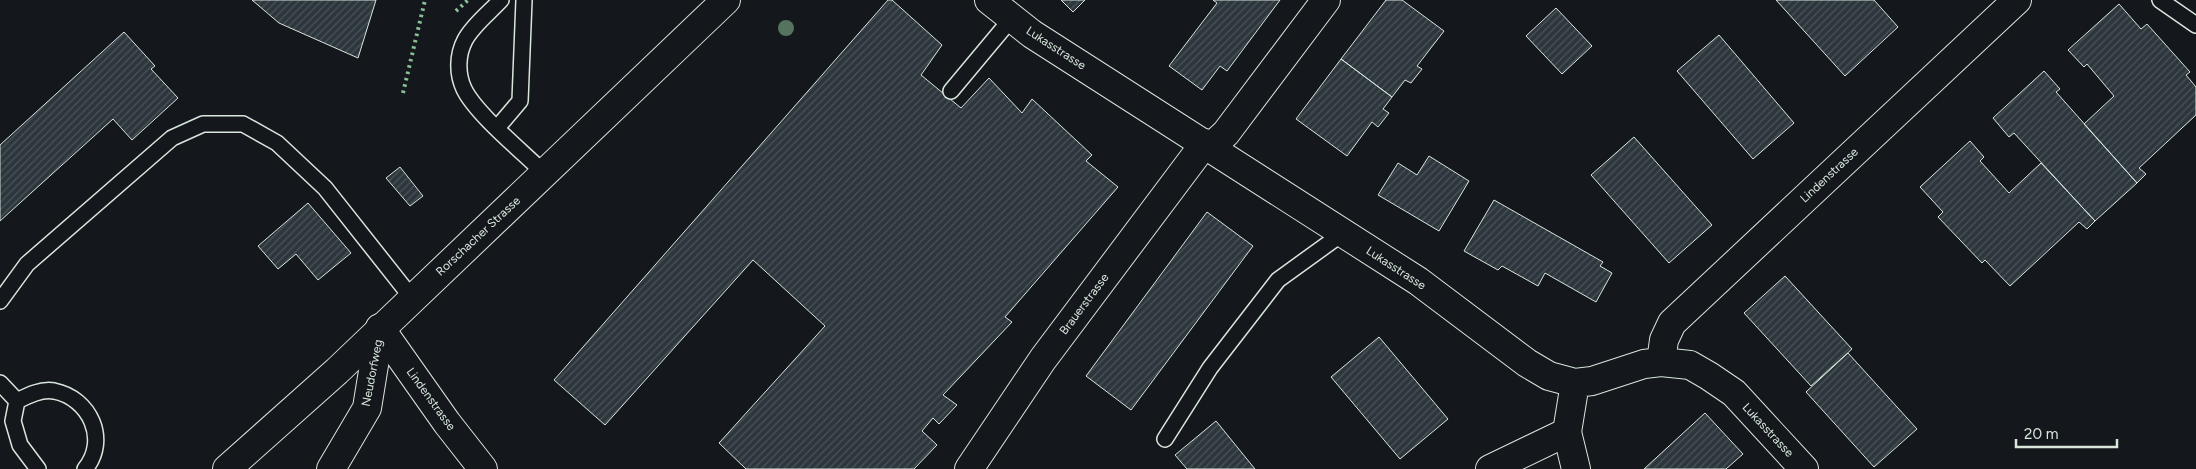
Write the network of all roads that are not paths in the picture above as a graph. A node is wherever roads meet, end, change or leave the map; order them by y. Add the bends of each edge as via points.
1 (501, 0) edge
2 (524, 0) edge
3 (726, 0) edge
4 (989, 0) edge
5 (1326, 0) edge
6 (2017, 0) edge
7 (2160, 0) edge
8 (1012, 18) junction
9 (2196, 25) edge
10 (951, 91) dead end
11 (497, 128) junction
12 (1208, 145) junction
13 (544, 173) junction
14 (1343, 233) junction
15 (412, 298) junction
16 (0, 301) edge
17 (380, 328) junction
18 (1661, 362) junction
19 (0, 383) edge
20 (1575, 383) junction
21 (17, 401) junction
22 (1567, 432) junction
23 (1165, 439) dead end
24 (38, 469) edge
25 (85, 469) edge
26 (227, 469) edge
27 (331, 469) edge
28 (483, 469) edge
29 (969, 469) edge
30 (1490, 469) edge
31 (1576, 469) edge
32 (1804, 469) edge

1 - 11 lane via 470,32 458,66 464,90
2 - 11 lane via 520,101
3 - 13 main road, Rorschacher Strasse
4 - 8 main road, Lukasstrasse
5 - 12 main road, Brauerstrasse via 1226,133
6 - 18 main road, Lindenstrasse via 1672,323 1664,340
7 - 9 lane
8 - 10 lane
8 - 12 main road, Lukasstrasse via 1032,34
11 - 13 lane
12 - 14 main road, Lukasstrasse
12 - 29 main road, Brauerstrasse via 1043,359
13 - 15 main road, Rorschacher Strasse
14 - 20 main road, Lukasstrasse via 1418,281 1527,363 1549,376
14 - 23 lane via 1278,280 1210,368
15 - 16 lane via 325,188 277,144 243,124 203,124 172,138 27,264
15 - 17 main road, Rorschacher Strasse
17 - 26 main road, Rorschacher Strasse
17 - 27 main road, Neudorfweg via 367,408
17 - 28 main road, Lindenstrasse
18 - 20 main road, Lukasstrasse
18 - 32 main road, Lukasstrasse via 1690,366 1734,393
19 - 21 lane
20 - 22 main road
21 - 24 lane via 13,421 20,445
21 - 25 lane via 34,392 53,391 71,397 86,409 94,426 96,445
22 - 30 main road
22 - 31 main road

